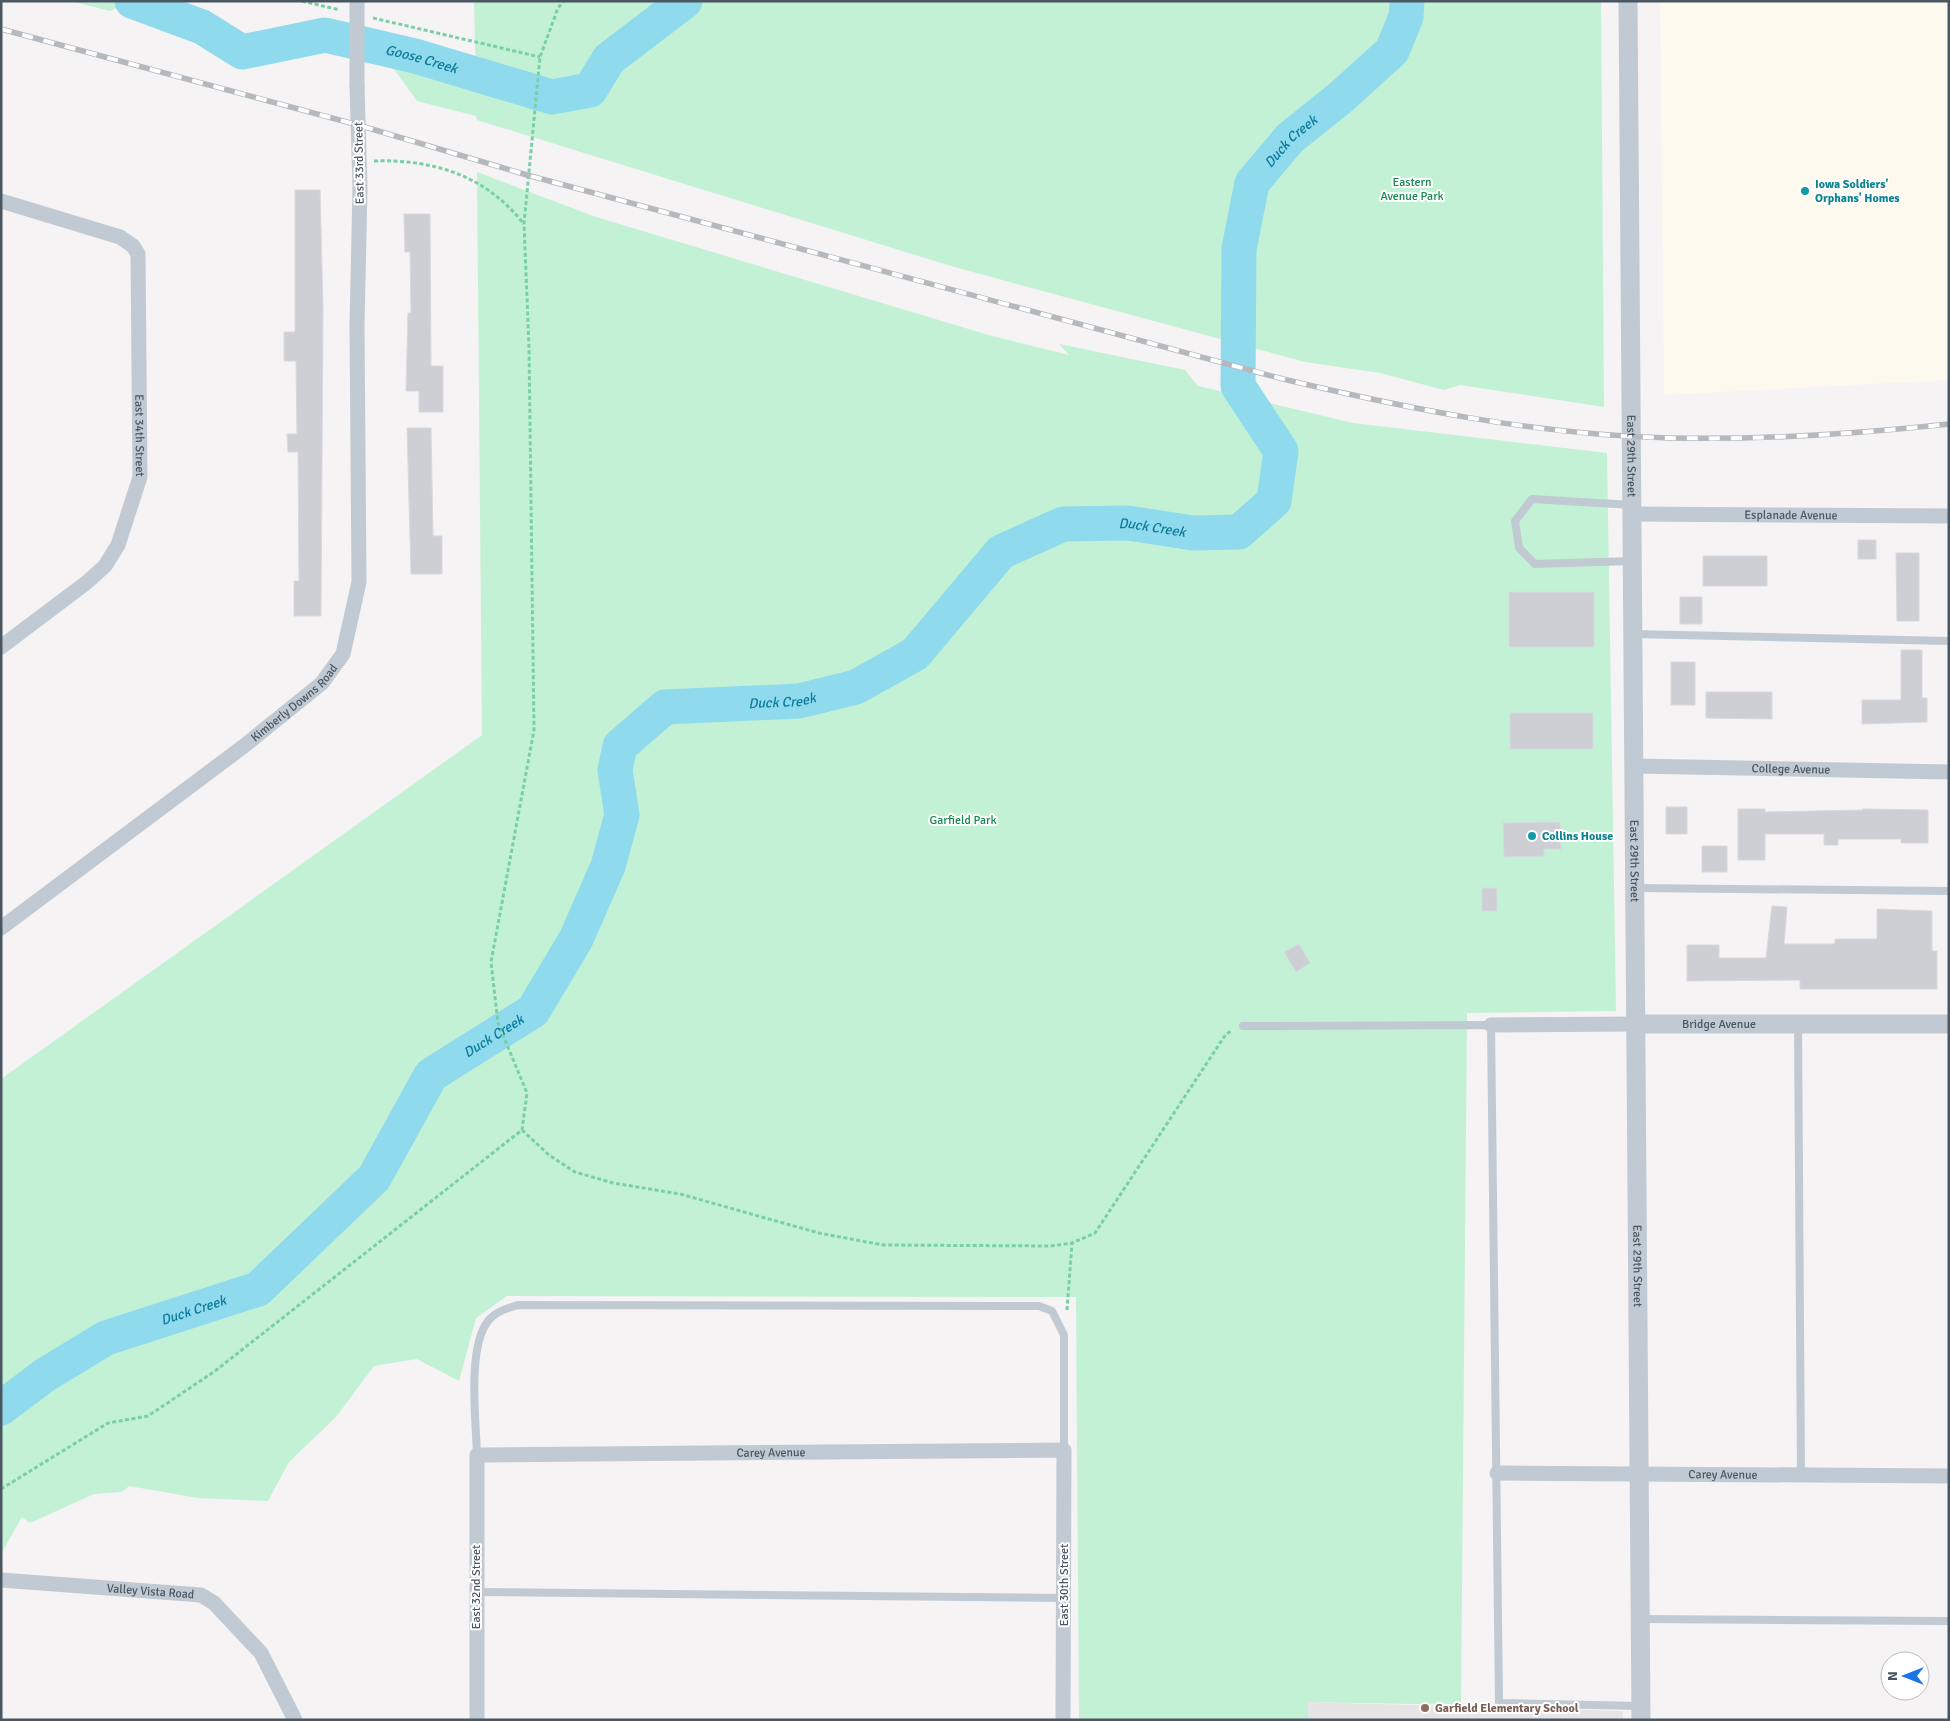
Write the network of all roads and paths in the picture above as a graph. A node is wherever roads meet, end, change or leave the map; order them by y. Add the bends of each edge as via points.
1 (302, 1) edge
2 (564, 1) edge
3 (1628, 1) edge
4 (353, 7) edge
5 (368, 17) dead end
6 (540, 57) junction
7 (360, 162) junction
8 (1, 201) edge
9 (524, 224) junction
10 (357, 325) joint
11 (1632, 510) junction
12 (1949, 516) edge
13 (1632, 561) junction
14 (1633, 634) junction
15 (1949, 642) edge
16 (7, 643) edge
17 (1635, 766) junction
18 (1949, 772) edge
19 (1635, 888) junction
20 (1949, 891) edge
21 (1, 928) edge
22 (1637, 1024) junction
23 (1798, 1024) junction
24 (1949, 1024) edge
25 (1491, 1025) junction
26 (1243, 1026) joint
27 (522, 1130) junction
28 (1072, 1243) junction
29 (1064, 1335) junction
30 (1064, 1450) junction
31 (477, 1455) junction
32 (1497, 1473) junction
33 (1640, 1474) junction
34 (1802, 1475) junction
35 (1949, 1476) edge
36 (1, 1489) edge
37 (1, 1580) edge
38 (476, 1592) junction
39 (1064, 1598) junction
40 (1640, 1619) junction
41 (1949, 1622) edge
42 (1641, 1713) edge
43 (295, 1720) edge
44 (477, 1720) edge
45 (1063, 1720) edge

1 - 4 path
2 - 6 path via 558,8
3 - 11 street, East 29th Street
4 - 7 street, East 33rd Street, bridge
5 - 6 path
6 - 9 path
7 - 9 path via 396,161 434,166 476,181 509,204
7 - 10 street, East 33rd Street
8 - 16 street, East 34th Street via 120,237 134,246 138,254 140,477 118,545 105,566 86,583
9 - 27 path via 529,347 534,730 491,962 498,1023 527,1093
10 - 21 street, Kimberly Downs Road via 359,582 343,654 322,683 244,746
11 - 12 street, Esplanade Avenue
11 - 13 street, East 29th Street
11 - 13 lane via 1532,499 1515,521 1519,548 1535,564
13 - 14 street, East 29th Street
14 - 15 lane
14 - 17 street, East 29th Street
17 - 18 street, College Avenue
17 - 19 street, East 29th Street
19 - 20 lane
19 - 22 street, East 29th Street
22 - 23 street, Bridge Avenue
22 - 25 street, Bridge Avenue
22 - 33 street, East 29th Street
23 - 24 street, Bridge Avenue
23 - 34 lane
25 - 26 lane
25 - 32 lane
26 - 28 path via 1226,1034 1095,1233
27 - 28 path via 548,1155 575,1172 613,1183 680,1194 819,1233 883,1245 1051,1246
27 - 36 path via 215,1371 148,1416 108,1423
28 - 29 path
29 - 30 lane
29 - 31 lane via 1052,1312 1039,1306 518,1306 498,1312 488,1320 480,1334 475,1354
30 - 31 street, Carey Avenue
30 - 39 street, East 30th Street
31 - 38 street, East 32nd Street
32 - 33 street, Carey Avenue
32 - 42 lane via 1498,1703
33 - 34 street, Carey Avenue
33 - 40 street, East 29th Street
34 - 35 street, Carey Avenue
37 - 43 street, Valley Vista Road via 201,1595 214,1603 261,1654
38 - 39 lane
38 - 44 street, East 32nd Street
39 - 45 street, East 30th Street
40 - 41 lane
40 - 42 street, East 29th Street

